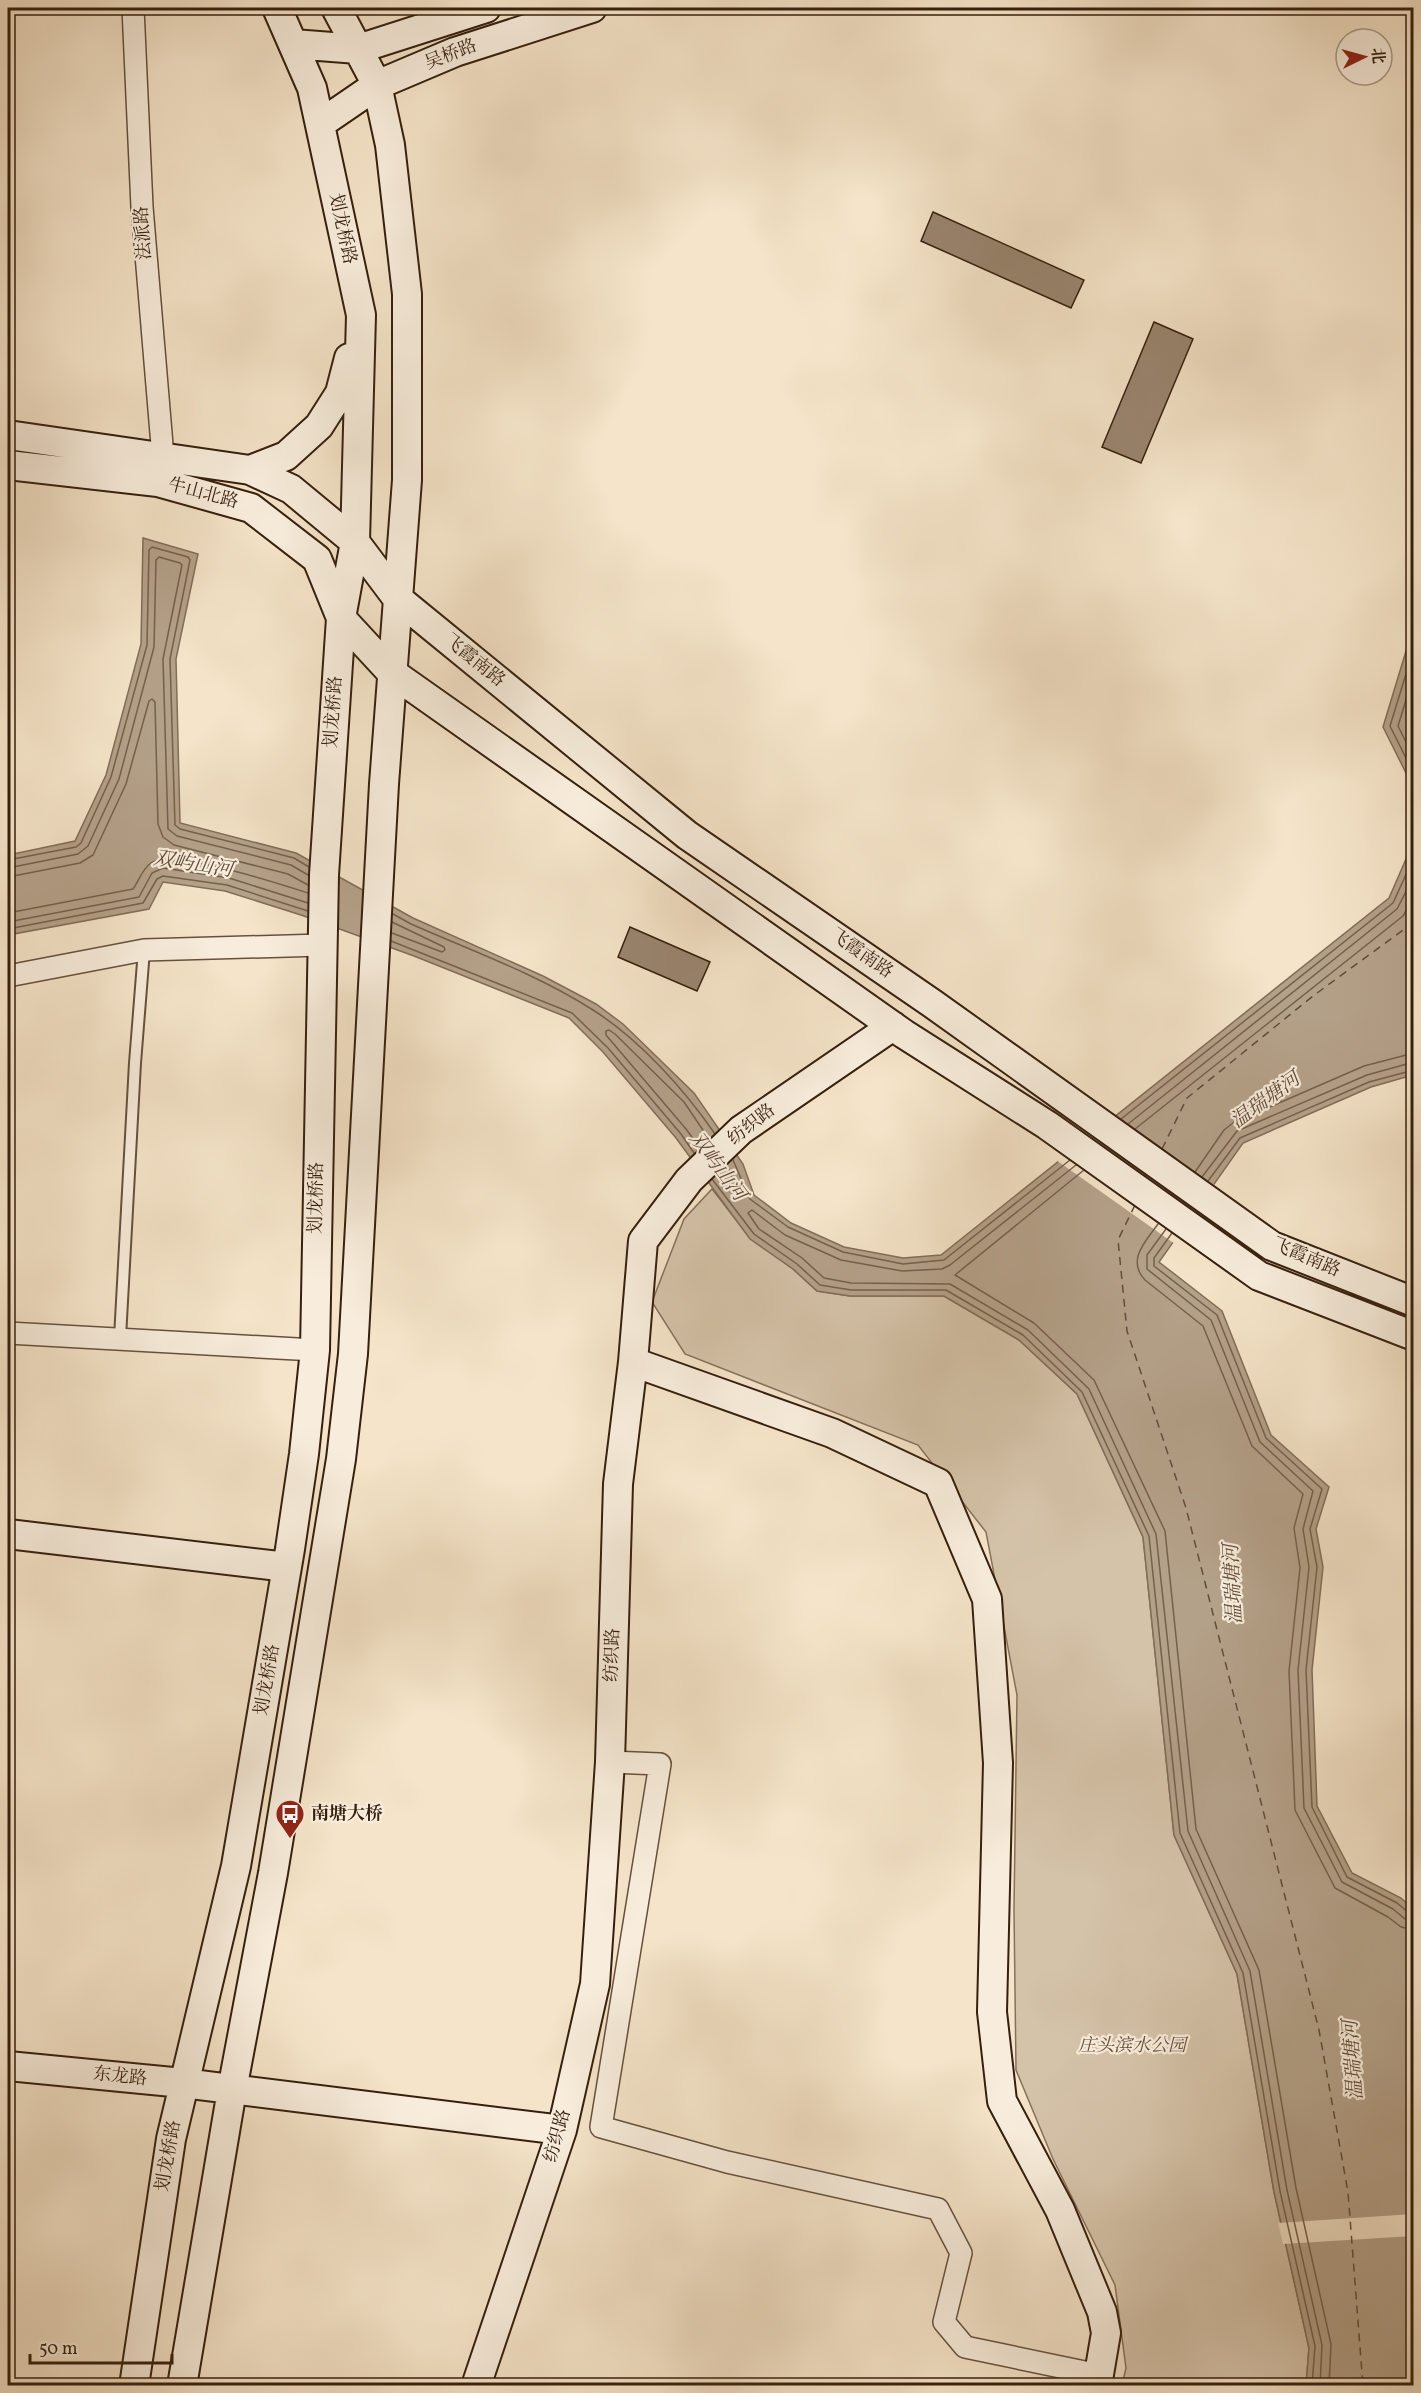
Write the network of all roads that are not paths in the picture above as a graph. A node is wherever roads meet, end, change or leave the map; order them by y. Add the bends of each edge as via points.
1 (133, 8) edge
2 (277, 8) edge
3 (336, 8) edge
4 (486, 8) edge
5 (592, 8) edge
6 (293, 44) junction
7 (358, 49) junction
8 (377, 85) junction
9 (320, 124) junction
10 (361, 315) junction
11 (8, 435) edge
12 (163, 458) junction
13 (8, 465) edge
14 (250, 470) junction
15 (355, 542) junction
16 (397, 598) junction
17 (341, 618) junction
18 (391, 672) junction
19 (322, 945) junction
20 (144, 950) junction
21 (8, 976) edge
22 (893, 1026) junction
23 (1413, 1302) edge
24 (8, 1333) edge
25 (1413, 1336) edge
26 (120, 1338) junction
27 (315, 1350) junction
28 (633, 1362) junction
29 (8, 1534) edge
30 (287, 1567) junction
31 (610, 1762) junction
32 (8, 2066) edge
33 (183, 2083) junction
34 (232, 2090) junction
35 (562, 2130) junction
36 (1098, 2380) edge
37 (134, 2385) edge
38 (182, 2385) edge
39 (476, 2385) edge

1 - 12 street, 法派路 via 142,207
2 - 6 main road, 划龙桥路
3 - 7 main road, 划龙桥路
4 - 7 main road, 吴桥路
5 - 8 main road, 吴桥路 via 455,52
6 - 7 main road, 吴桥路
6 - 9 main road, 划龙桥路 via 312,88
7 - 8 main road, 划龙桥路
8 - 9 main road, 吴桥路
8 - 16 main road, 划龙桥路 via 390,145 407,294 407,480
9 - 10 main road, 划龙桥路
10 - 14 main road via 340,393 319,426 286,456
10 - 15 main road, 划龙桥路
11 - 12 main road, 牛山北路
12 - 14 main road, 牛山北路
13 - 17 main road, 牛山北路 via 158,482 251,508 317,559
14 - 15 main road, 牛山北路 via 291,489
15 - 16 main road, 飞霞南路
15 - 17 main road, 划龙桥路
16 - 18 main road, 划龙桥路
16 - 23 main road, 飞霞南路 via 687,834 1272,1246
17 - 18 main road, 飞霞南路
17 - 19 main road, 划龙桥路
18 - 22 main road, 飞霞南路
18 - 34 main road, 划龙桥路 via 355,1318 343,1447 273,1873
19 - 20 street
19 - 27 main road, 划龙桥路
20 - 21 street
20 - 26 lane
22 - 25 main road, 飞霞南路 via 1047,1125 1259,1276
22 - 28 main road, 纺织路 via 741,1130 689,1180 642,1241
24 - 26 street
26 - 27 street
27 - 30 main road, 划龙桥路
28 - 31 main road, 纺织路 via 618,1484
28 - 36 main road via 832,1433 938,1484 987,1599 998,1763 992,2012 1002,2101 1060,2210 1102,2312 1106,2333
29 - 30 main road
30 - 33 main road, 划龙桥路 via 236,1866
31 - 35 main road, 纺织路 via 595,1984
31 - 36 street via 660,1764 601,2127 728,2162 938,2209 961,2253 944,2322 965,2347
32 - 33 main road, 东龙路
33 - 34 main road, 东龙路
33 - 37 main road, 划龙桥路
34 - 35 main road, 东龙路
34 - 38 main road, 划龙桥路
35 - 39 main road, 纺织路

